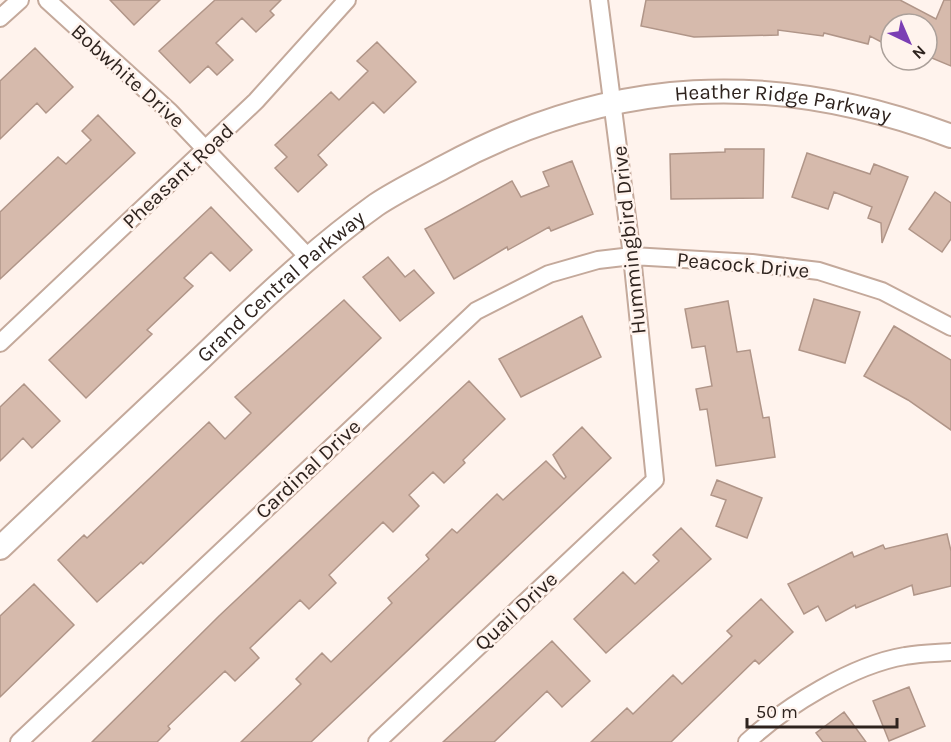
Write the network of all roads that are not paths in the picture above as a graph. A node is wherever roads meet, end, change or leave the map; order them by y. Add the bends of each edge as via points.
1 (20, 0) edge
2 (47, 0) edge
3 (347, 0) edge
4 (599, 0) edge
5 (0, 18) edge
6 (613, 102) junction
7 (951, 136) edge
8 (206, 149) junction
9 (632, 256) junction
10 (308, 257) junction
11 (951, 327) edge
12 (0, 343) edge
13 (655, 480) joint
14 (0, 548) edge
15 (951, 652) edge
16 (19, 742) edge
17 (377, 742) edge
18 (747, 742) edge

1 - 5 street
2 - 8 street, Bobwhite Drive via 148,90
3 - 8 street, Pheasant Road via 256,102
4 - 6 street, Hummingbird Drive
6 - 7 street, Heather Ridge Parkway via 733,90 798,95 898,117
6 - 9 street, Hummingbird Drive
6 - 10 street, Grand Central Parkway via 526,128 483,146 379,204
8 - 10 street, Bobwhite Drive
8 - 12 street, Pheasant Road
9 - 11 street, Peacock Drive via 819,271 882,291
9 - 13 street, Hummingbird Drive
9 - 16 street, Cardinal Drive via 598,260 549,274 476,311
10 - 14 street, Grand Central Parkway
13 - 17 street, Quail Drive
15 - 18 street via 904,656 836,679 769,722

